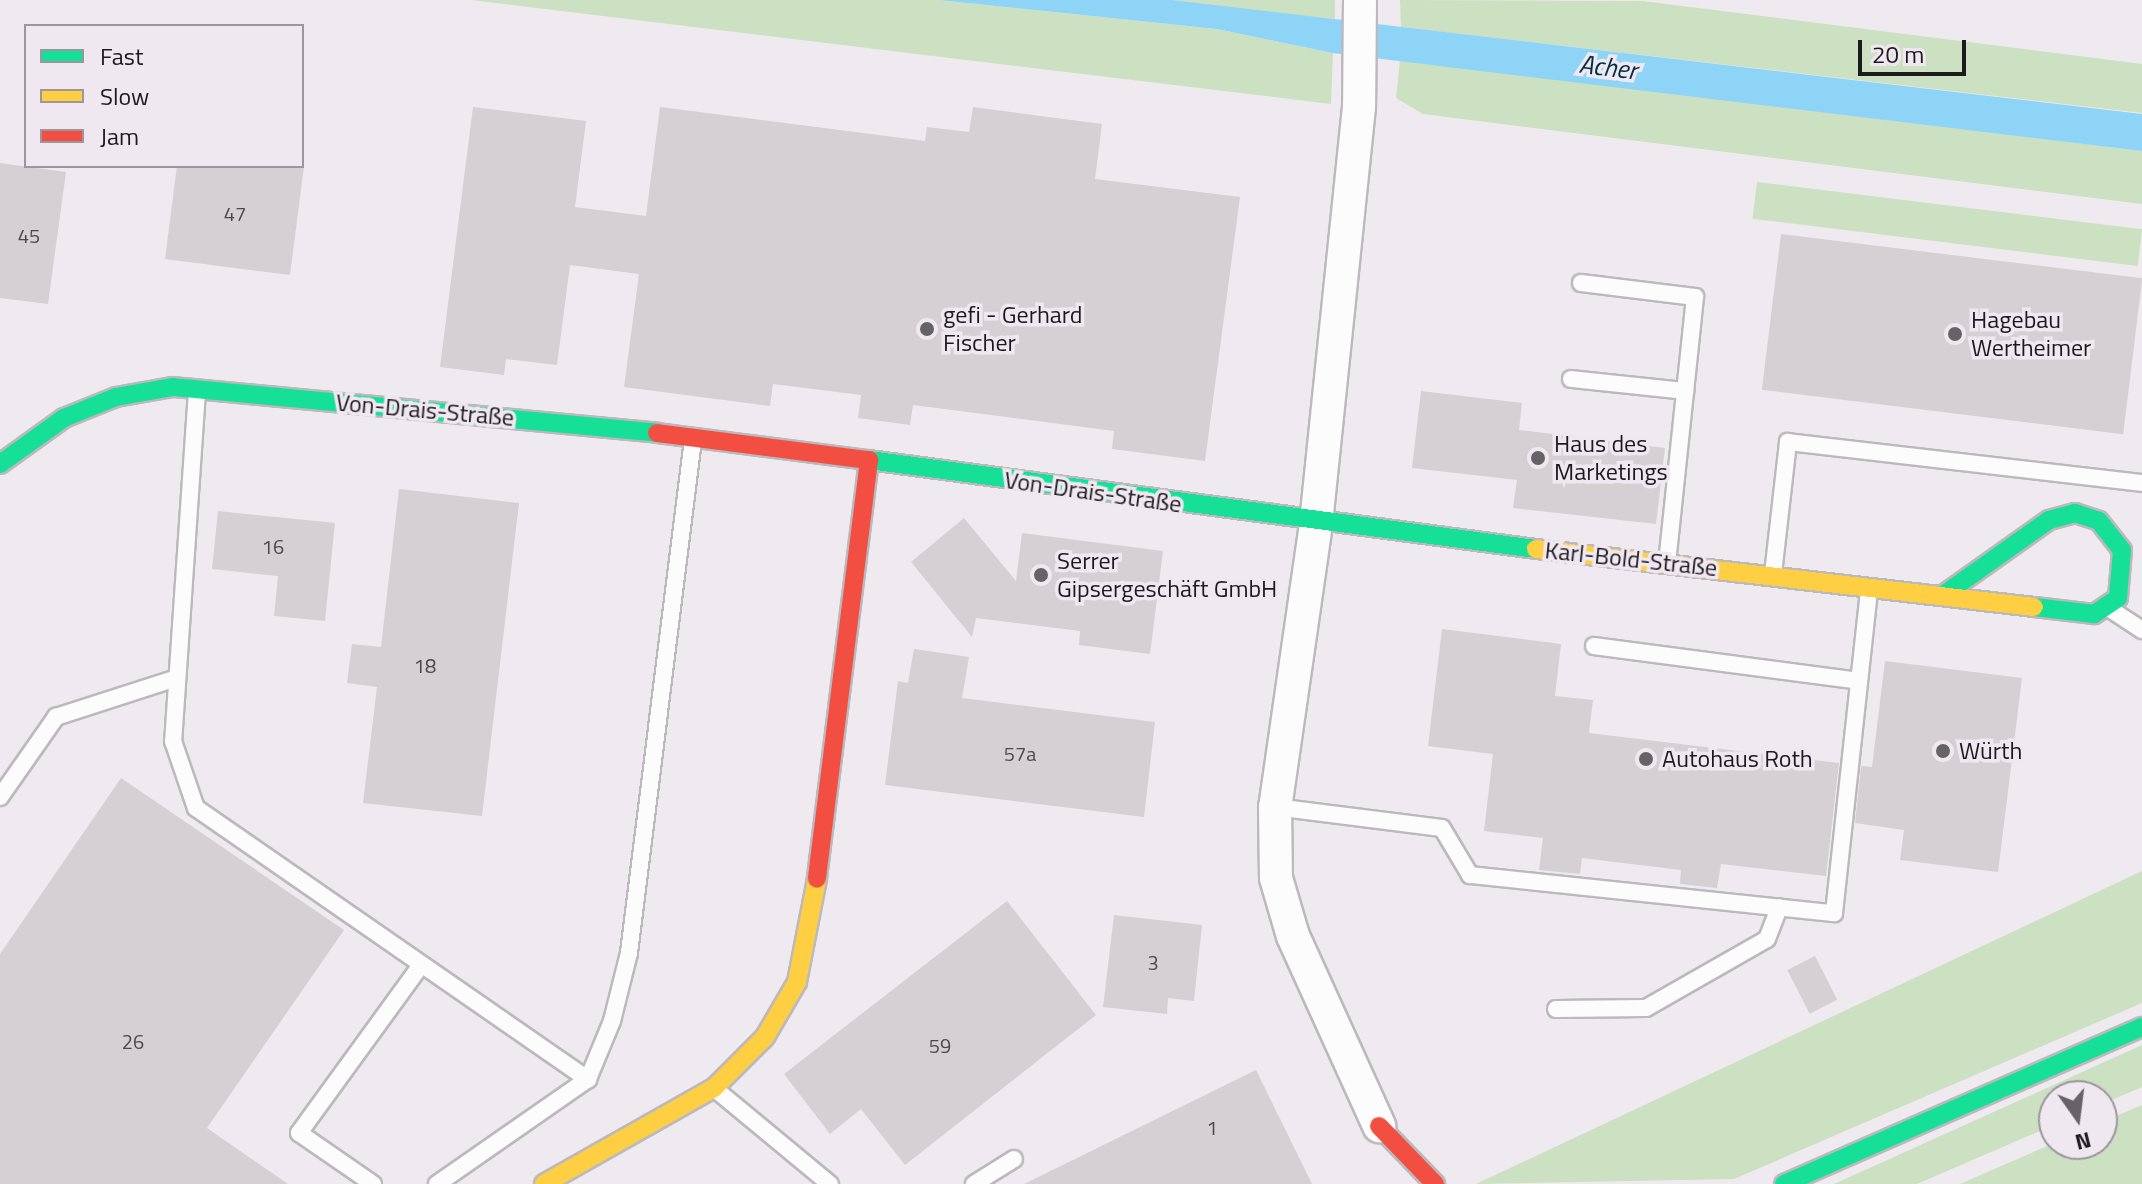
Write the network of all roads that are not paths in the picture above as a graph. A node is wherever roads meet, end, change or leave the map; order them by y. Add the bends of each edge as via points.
1 (1360, 0) edge
2 (1581, 283) dead end
3 (1571, 379) dead end
4 (198, 389) junction
5 (1685, 391) junction
6 (693, 438) junction
7 (869, 460) junction
8 (0, 464) edge
9 (2142, 483) edge
10 (1316, 524) junction
11 (1667, 563) junction
12 (1773, 574) junction
13 (1869, 585) junction
14 (1946, 593) junction
15 (2106, 606) junction
16 (2142, 630) edge
17 (1594, 646) dead end
18 (177, 678) junction
19 (1859, 681) junction
20 (0, 797) edge
21 (1275, 807) junction
22 (1779, 907) junction
23 (421, 965) junction
24 (1556, 1009) dead end
25 (2142, 1027) edge
26 (588, 1079) junction
27 (714, 1088) junction
28 (1379, 1126) junction
29 (1014, 1159) dead end
30 (1399, 1182) dead end
31 (373, 1184) edge
32 (437, 1184) edge
33 (544, 1184) edge
34 (830, 1184) edge
35 (974, 1184) edge
36 (1435, 1184) edge
37 (1784, 1184) edge

1 - 10 street via 1359,107
2 - 5 lane via 1695,297
3 - 5 lane
4 - 6 street, Von-Drais-Straße
4 - 8 street, Von-Drais-Straße via 116,397 64,418
4 - 18 lane
5 - 11 lane
6 - 7 street, Von-Drais-Straße
6 - 26 lane via 629,953
7 - 10 street, Von-Drais-Straße
7 - 27 street via 811,930 797,982 765,1037
9 - 12 lane via 1788,442
10 - 11 street, Karl-Bold-Straße
10 - 21 street
11 - 12 street, Karl-Bold-Straße
12 - 13 street, Karl-Bold-Straße
13 - 14 street, Karl-Bold-Straße
13 - 19 lane
14 - 15 street, Karl-Bold-Straße via 2094,614
14 - 15 street via 2049,520 2075,513 2099,521 2122,550 2118,598
15 - 16 lane
17 - 19 lane
18 - 20 lane via 56,717
18 - 23 lane via 173,741 196,808
19 - 22 lane via 1834,913
21 - 22 lane via 1442,828 1470,875
21 - 28 street via 1276,878 1293,936
22 - 24 lane via 1767,939 1646,1008
23 - 26 lane
23 - 31 lane via 299,1133
25 - 37 street
26 - 32 lane
27 - 33 street
27 - 34 lane
28 - 30 street
28 - 36 street
29 - 35 lane

